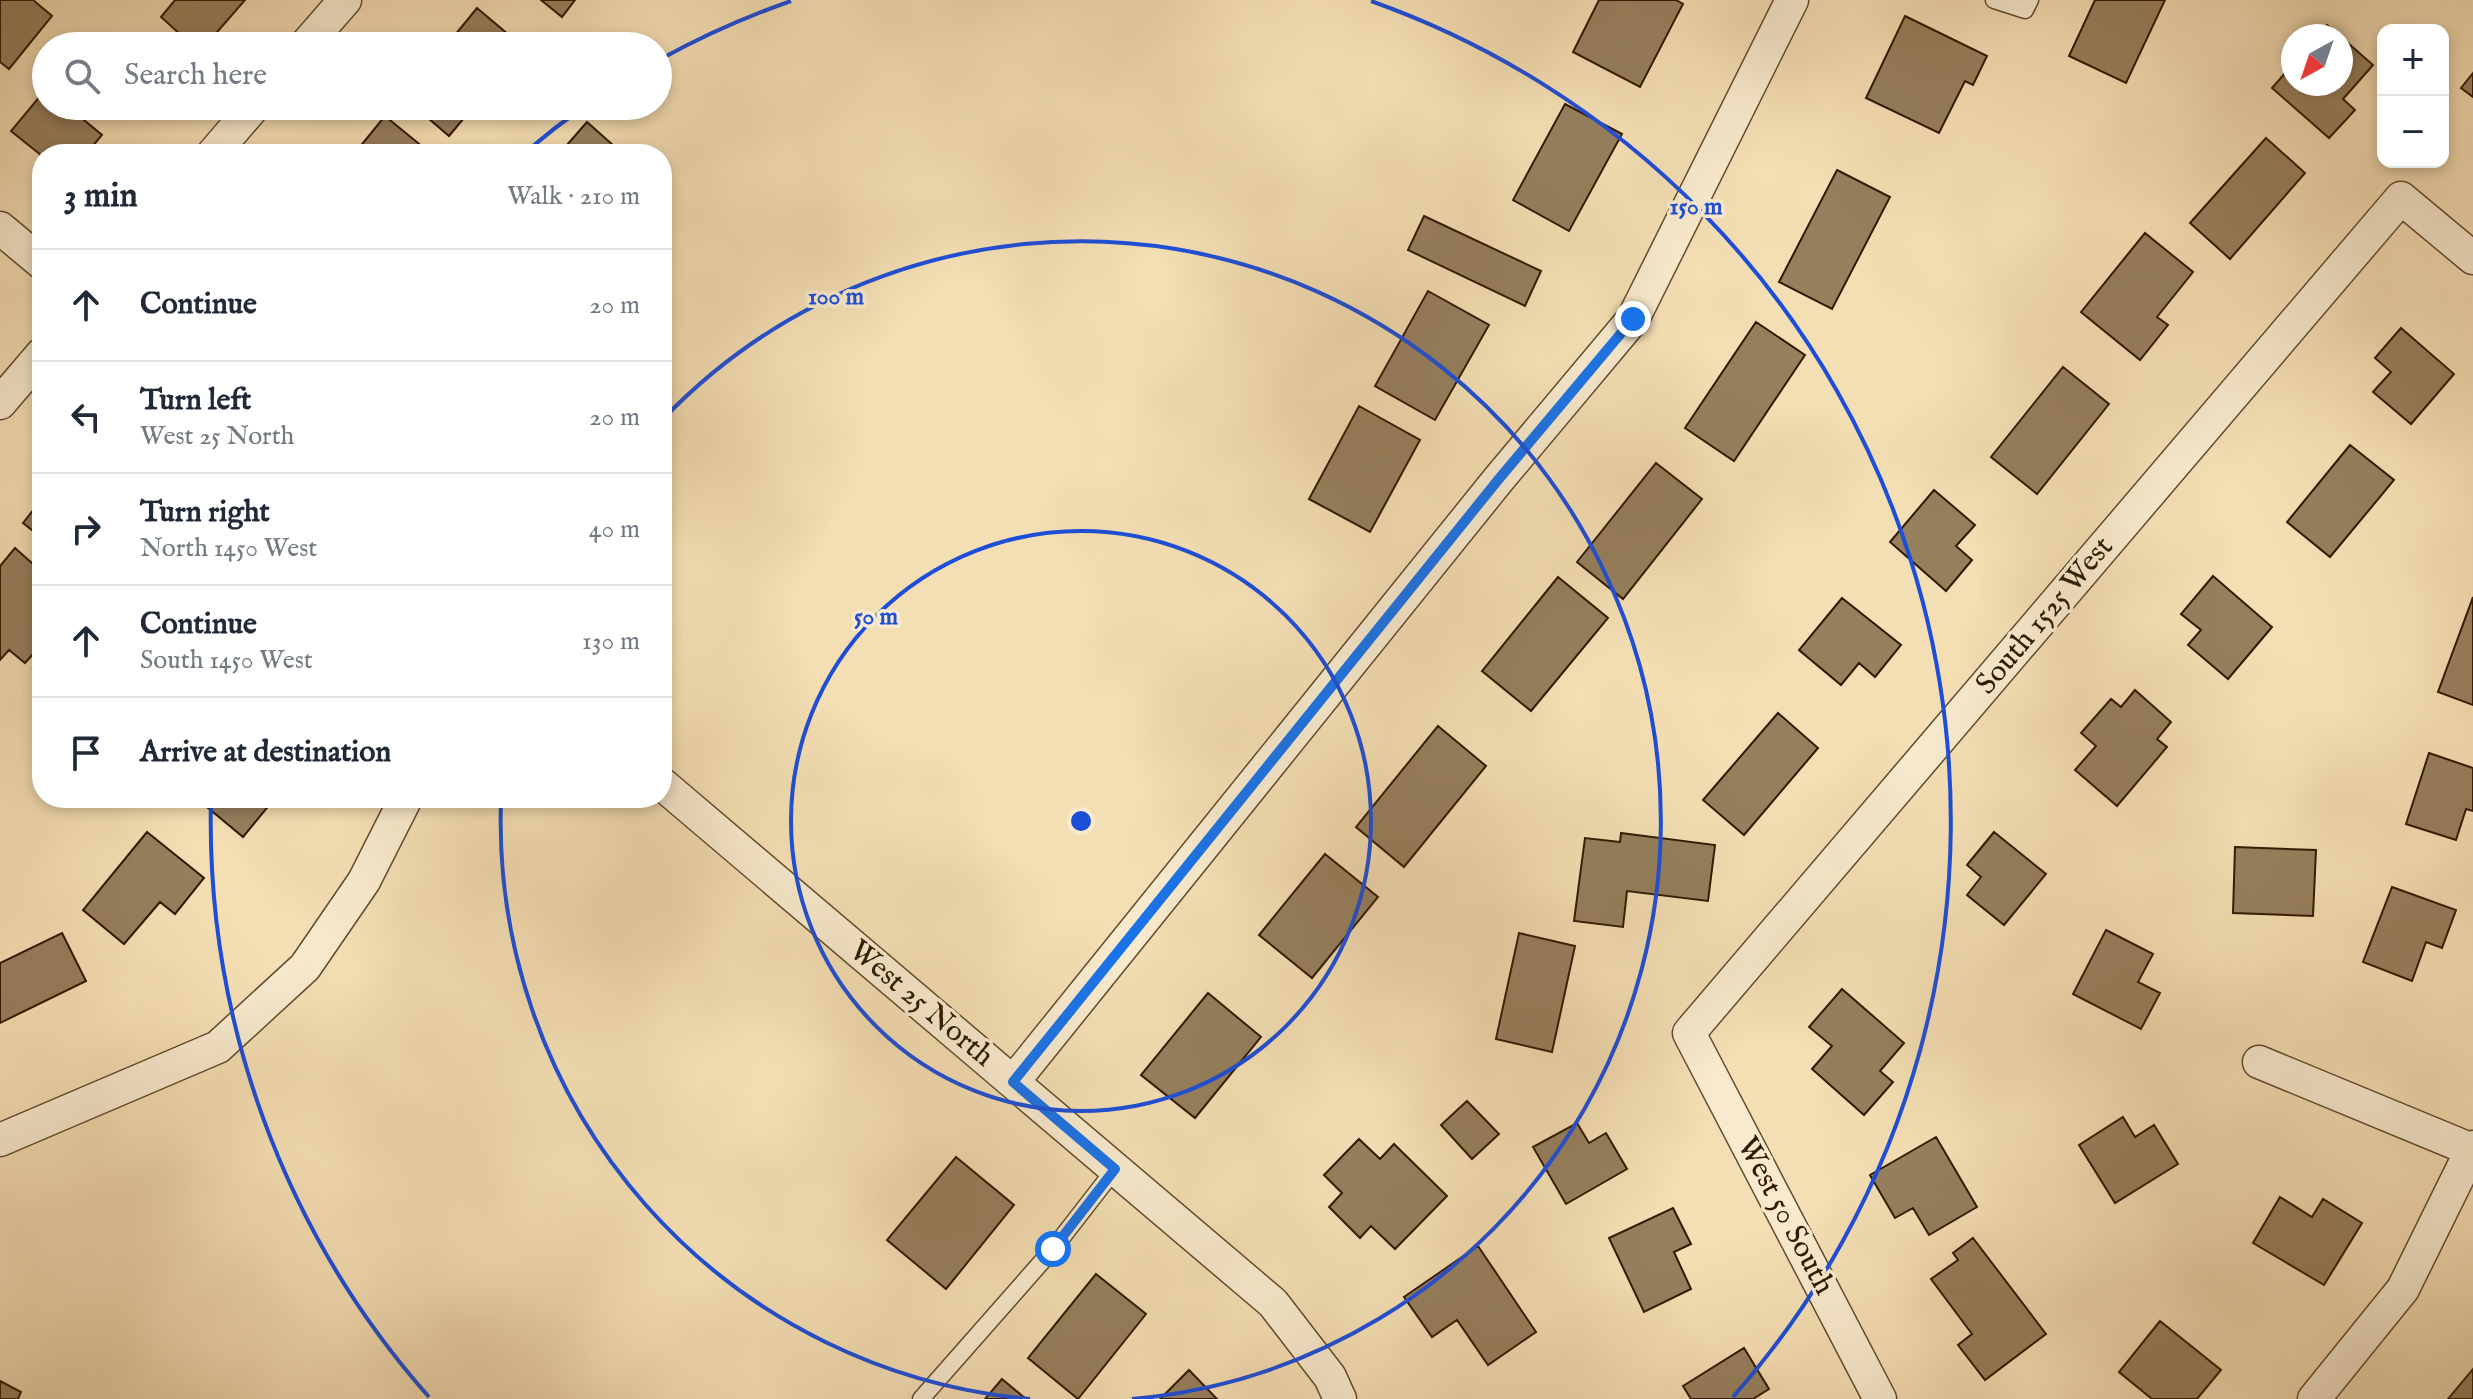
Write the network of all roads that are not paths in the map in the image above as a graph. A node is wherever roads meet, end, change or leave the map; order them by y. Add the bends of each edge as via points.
1 (345, 0) edge
2 (1792, 0) edge
3 (1994, 0) edge
4 (2030, 0) edge
5 (317, 32) edge
6 (242, 120) edge
7 (222, 144) edge
8 (0, 228) edge
9 (32, 255) edge
10 (2473, 258) edge
11 (32, 366) edge
12 (0, 403) edge
13 (672, 792) edge
14 (401, 808) edge
15 (1689, 1033) joint
16 (2259, 1062) dead end
17 (1013, 1082) junction
18 (0, 1140) edge
19 (2473, 1148) edge
20 (1115, 1169) junction
21 (921, 1399) edge
22 (1340, 1399) edge
23 (1880, 1399) edge
24 (2314, 1399) edge

1 - 5 street
2 - 17 street via 1633,319
3 - 4 lane via 2025,10
6 - 7 street
8 - 9 street
10 - 15 street, South 1525 West via 2401,198
11 - 12 street
13 - 17 street, West 25 North
14 - 18 street via 364,881 305,967 218,1047
15 - 23 street, West 50 South
16 - 19 street
17 - 20 street, West 25 North
19 - 24 street via 2403,1289
20 - 21 lane via 1053,1249
20 - 22 street, West 25 North via 1273,1303 1330,1377

